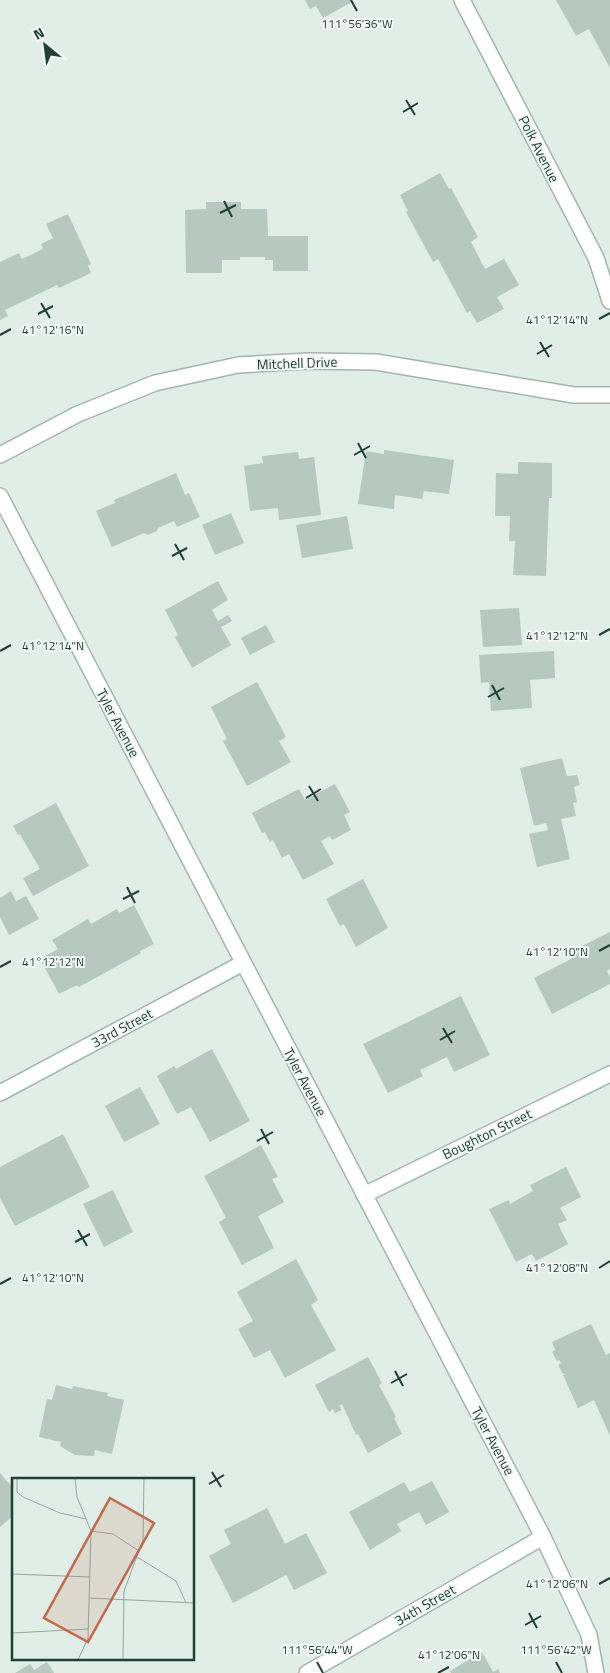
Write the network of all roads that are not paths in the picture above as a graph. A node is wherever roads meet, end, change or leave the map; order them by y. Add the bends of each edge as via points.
1 (462, 0) edge
2 (610, 301) edge
3 (610, 395) edge
4 (0, 455) edge
5 (0, 496) edge
6 (243, 963) junction
7 (610, 1074) edge
8 (0, 1093) edge
9 (364, 1195) junction
10 (543, 1537) junction
11 (307, 1673) edge
12 (596, 1673) edge

1 - 2 street, Polk Avenue via 596,258
3 - 4 street, Mitchell Drive via 574,395 376,362 238,365 155,383 78,414
5 - 6 street, Tyler Avenue
6 - 8 street, 33rd Street
6 - 9 street, Tyler Avenue
7 - 9 street, Boughton Street
9 - 10 street, Tyler Avenue
10 - 11 street, 34th Street
10 - 12 street, Tyler Avenue via 589,1635

